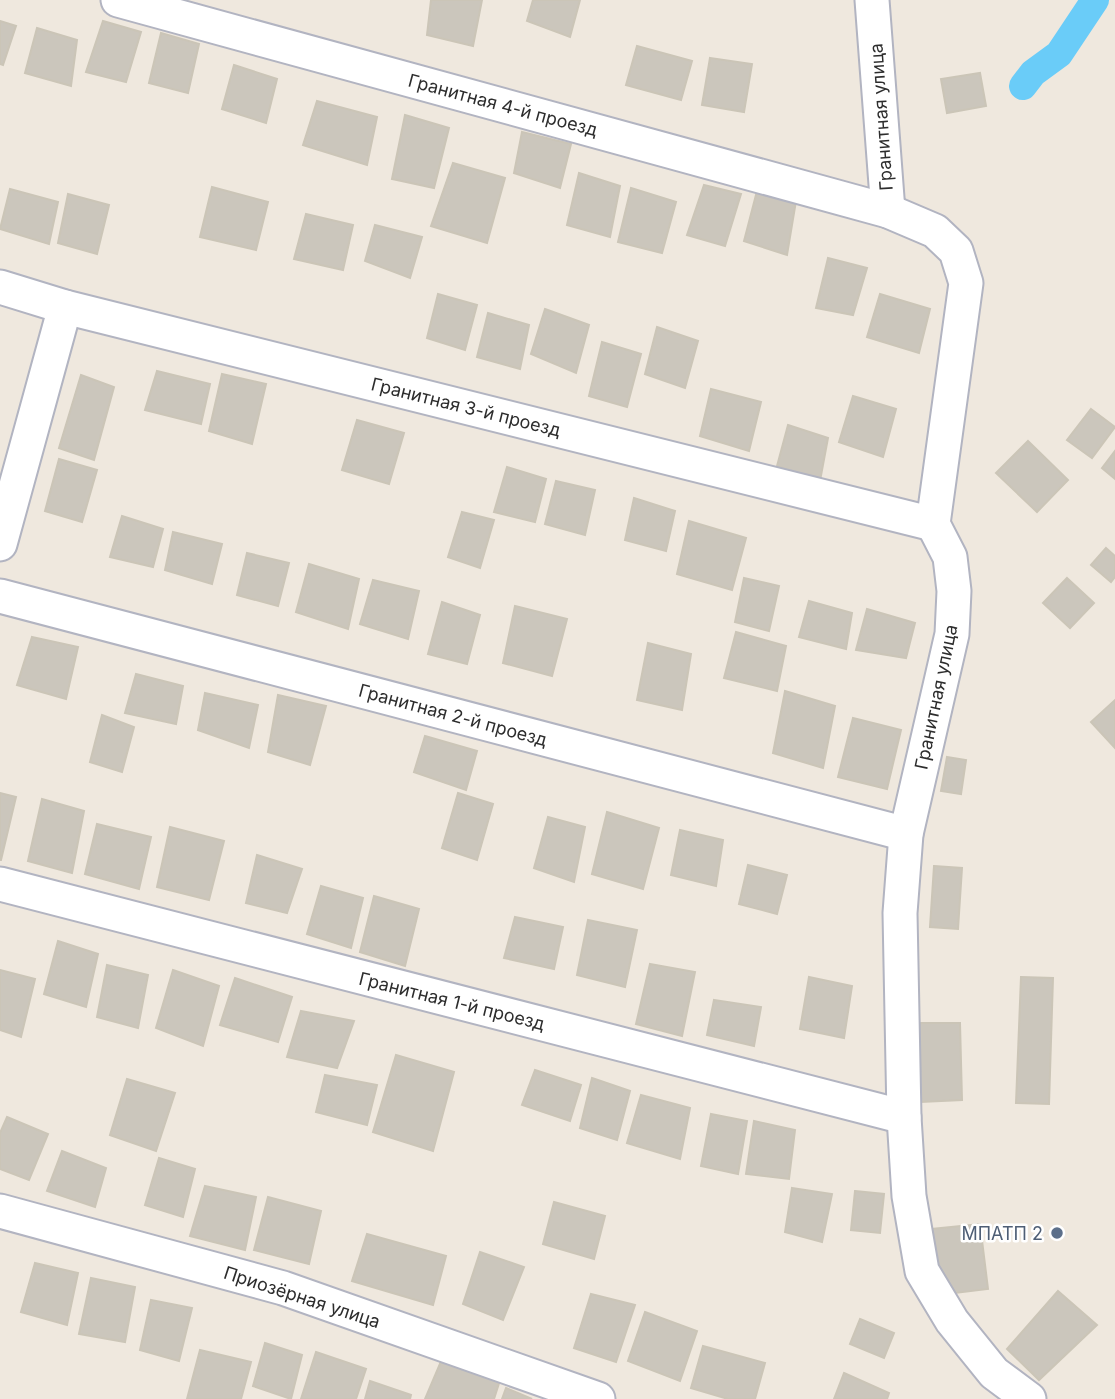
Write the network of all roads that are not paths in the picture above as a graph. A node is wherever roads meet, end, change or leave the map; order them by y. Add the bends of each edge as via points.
1 (118, 0) edge
2 (872, 0) edge
3 (888, 211) junction
4 (0, 287) edge
5 (65, 307) junction
6 (933, 524) junction
7 (0, 544) edge
8 (0, 597) edge
9 (906, 834) junction
10 (0, 884) edge
11 (904, 1117) junction
12 (0, 1211) edge
13 (598, 1399) edge
14 (1029, 1399) edge

1 - 3 street, Гранитная 4-й проезд
2 - 3 street, Гранитная улица
3 - 6 street, Гранитная улица via 935,231 956,251 966,283
4 - 5 street, Гранитная 3-й проезд
5 - 6 street, Гранитная 3-й проезд
5 - 7 street
6 - 9 street, Гранитная улица via 950,557 952,634
8 - 9 street, Гранитная 2-й проезд
9 - 11 street, Гранитная улица via 900,913
10 - 11 street, Гранитная 1-й проезд
11 - 14 street, Гранитная улица via 909,1196 922,1271 960,1332 995,1373
12 - 13 street, Приозёрная улица via 283,1288

